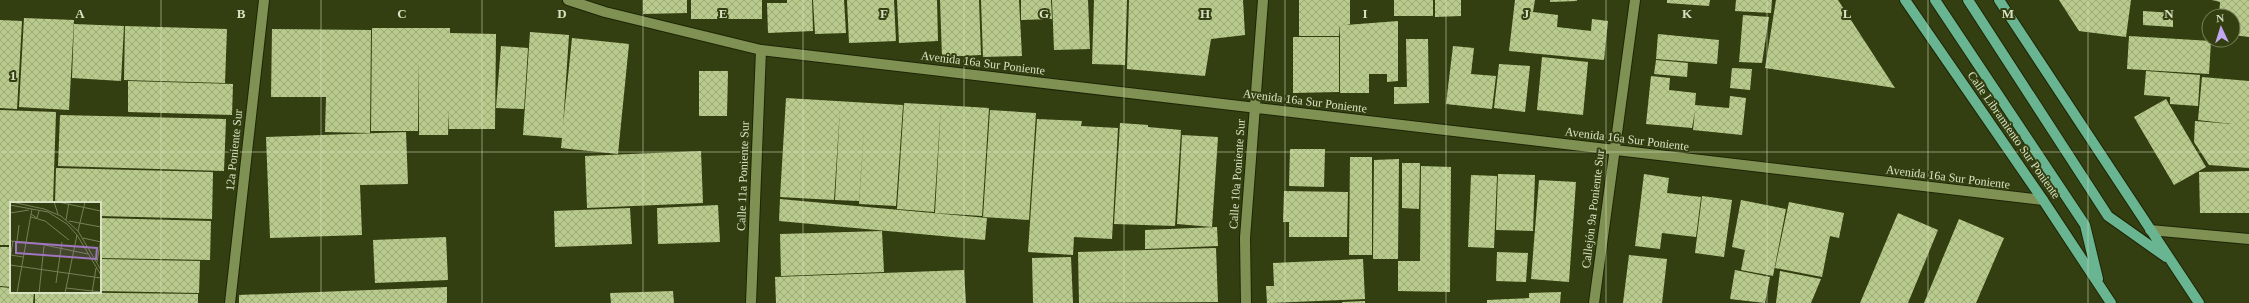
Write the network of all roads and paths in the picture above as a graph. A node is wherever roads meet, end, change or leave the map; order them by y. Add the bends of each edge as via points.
1 (264, 0) edge
2 (568, 0) edge
3 (1263, 0) edge
4 (1635, 0) edge
5 (1905, 0) edge
6 (1935, 0) edge
7 (1968, 0) edge
8 (1999, 0) edge
9 (761, 50) junction
10 (1255, 108) junction
11 (1614, 151) junction
12 (2043, 200) junction
13 (2150, 230) junction
14 (2249, 239) edge
15 (2171, 260) junction
16 (2100, 286) junction
17 (230, 303) edge
18 (751, 303) edge
19 (1246, 303) edge
20 (1594, 303) edge
21 (2111, 303) edge
22 (2199, 303) edge

1 - 17 street, 12a Poniente Sur
2 - 9 street, Avenida 16a Sur Poniente via 605,12
3 - 10 street, Calle 10a Poniente Sur
4 - 11 street, Callejón 9a Poniente Sur
5 - 12 main road, Calle Libramiento Sur Poniente
6 - 16 main road, Calle Libramiento Sur Poniente via 2085,225
7 - 15 main road via 2108,216
8 - 13 main road
9 - 10 street, Avenida 16a Sur Poniente
9 - 18 street, Calle 11a Poniente Sur
10 - 11 street, Avenida 16a Sur Poniente
10 - 19 street, Calle 10a Poniente Sur via 1245,238
11 - 12 street, Avenida 16a Sur Poniente
11 - 20 street, Callejón 9a Poniente Sur
12 - 16 main road, Calle Libramiento Sur Poniente
13 - 14 street
13 - 15 main road
15 - 22 main road
16 - 21 main road, Calle Libramiento Sur Poniente

